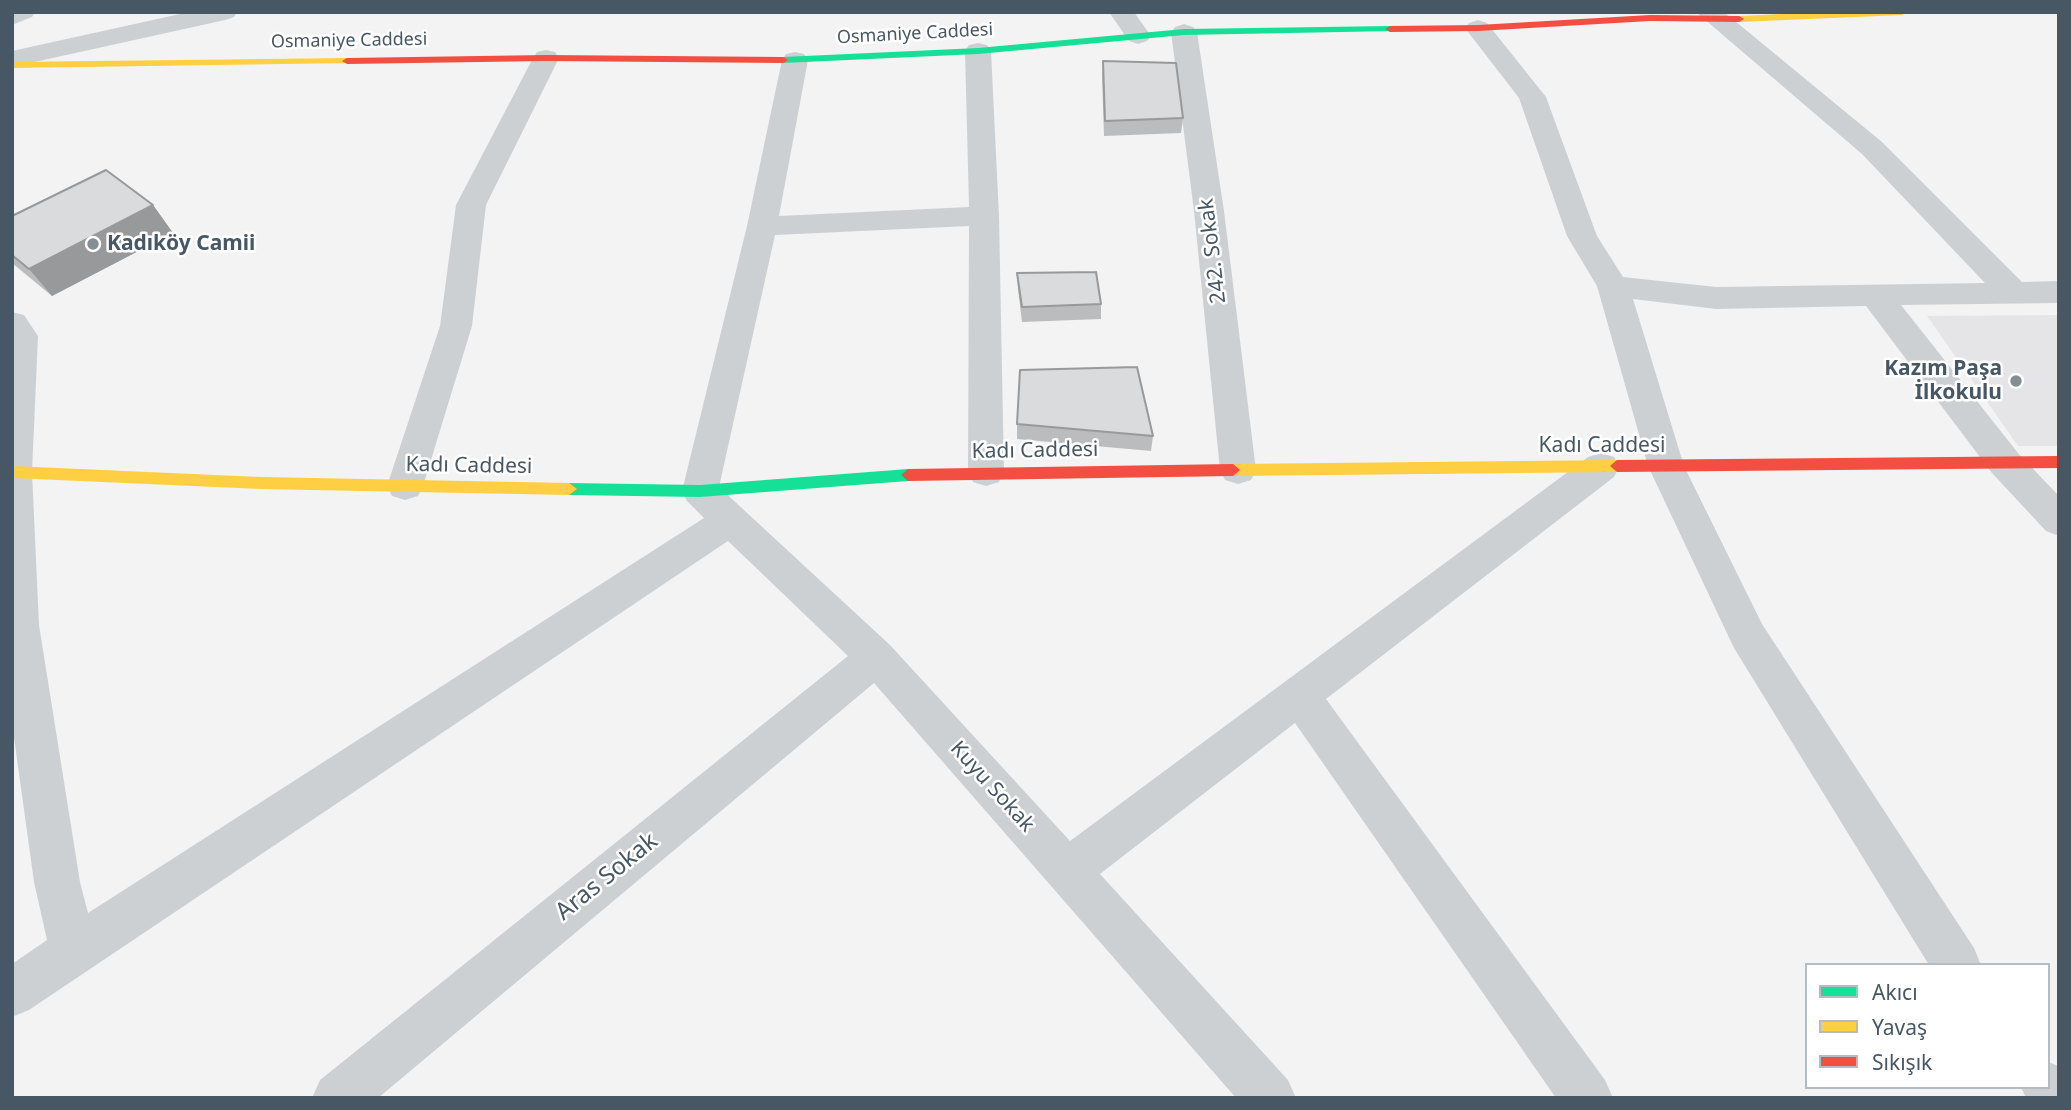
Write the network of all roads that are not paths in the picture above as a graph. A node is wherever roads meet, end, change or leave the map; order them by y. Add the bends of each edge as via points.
1 (23, 12) edge
2 (225, 12) edge
3 (1121, 12) edge
4 (1902, 12) edge
5 (1650, 15) edge
6 (1714, 16) edge
7 (12, 17) edge
8 (1478, 28) junction
9 (1184, 32) junction
10 (1138, 36) junction
11 (978, 51) junction
12 (546, 58) junction
13 (12, 59) edge
14 (794, 60) junction
15 (12, 65) edge
16 (984, 216) junction
17 (762, 226) junction
18 (1613, 286) junction
19 (2059, 292) edge
20 (2014, 293) junction
21 (1875, 295) junction
22 (12, 323) edge
23 (2005, 463) junction
24 (2059, 463) edge
25 (1665, 466) junction
26 (1601, 467) junction
27 (1238, 470) junction
28 (13, 472) edge
29 (986, 472) junction
30 (405, 486) junction
31 (715, 505) junction
32 (2059, 521) edge
33 (876, 657) junction
34 (1299, 695) junction
35 (1068, 871) junction
36 (74, 950) junction
37 (1956, 963) edge
38 (12, 993) edge
39 (338, 1098) edge
40 (1270, 1098) edge
41 (1587, 1098) edge

1 - 7 street
2 - 13 street
3 - 10 street
4 - 6 street, Osmaniye Caddesi
5 - 6 street, Osmaniye Caddesi
5 - 8 street, Osmaniye Caddesi
6 - 20 street via 1872,148
8 - 9 street, Osmaniye Caddesi
8 - 18 street via 1532,97 1583,236
9 - 10 street, Osmaniye Caddesi
9 - 27 street, 242. Sokak
10 - 11 street, Osmaniye Caddesi
11 - 14 street, Osmaniye Caddesi
11 - 16 street
12 - 14 street, Osmaniye Caddesi
12 - 15 street, Osmaniye Caddesi
12 - 30 street via 471,205 456,326
14 - 17 street
16 - 17 street
16 - 29 street
17 - 31 street
18 - 21 street via 1716,298
18 - 25 street
19 - 20 street
20 - 21 street
21 - 23 street
22 - 28 street via 21,336
23 - 24 street, Kadı Caddesi
23 - 25 street, Kadı Caddesi
23 - 32 street
25 - 26 street, Kadı Caddesi
25 - 37 street via 1748,636
26 - 27 street, Kadı Caddesi
26 - 34 street
27 - 29 street, Kadı Caddesi
28 - 30 street, Kadı Caddesi
28 - 36 street via 19,625 57,882
29 - 31 street, Kadı Caddesi via 932,473
30 - 31 street, Kadı Caddesi
31 - 33 street, Kuyu Sokak
31 - 36 street
33 - 35 street, Kuyu Sokak
33 - 39 street, Aras Sokak
34 - 35 street
34 - 41 street
35 - 40 street, Kuyu Sokak
36 - 38 street

